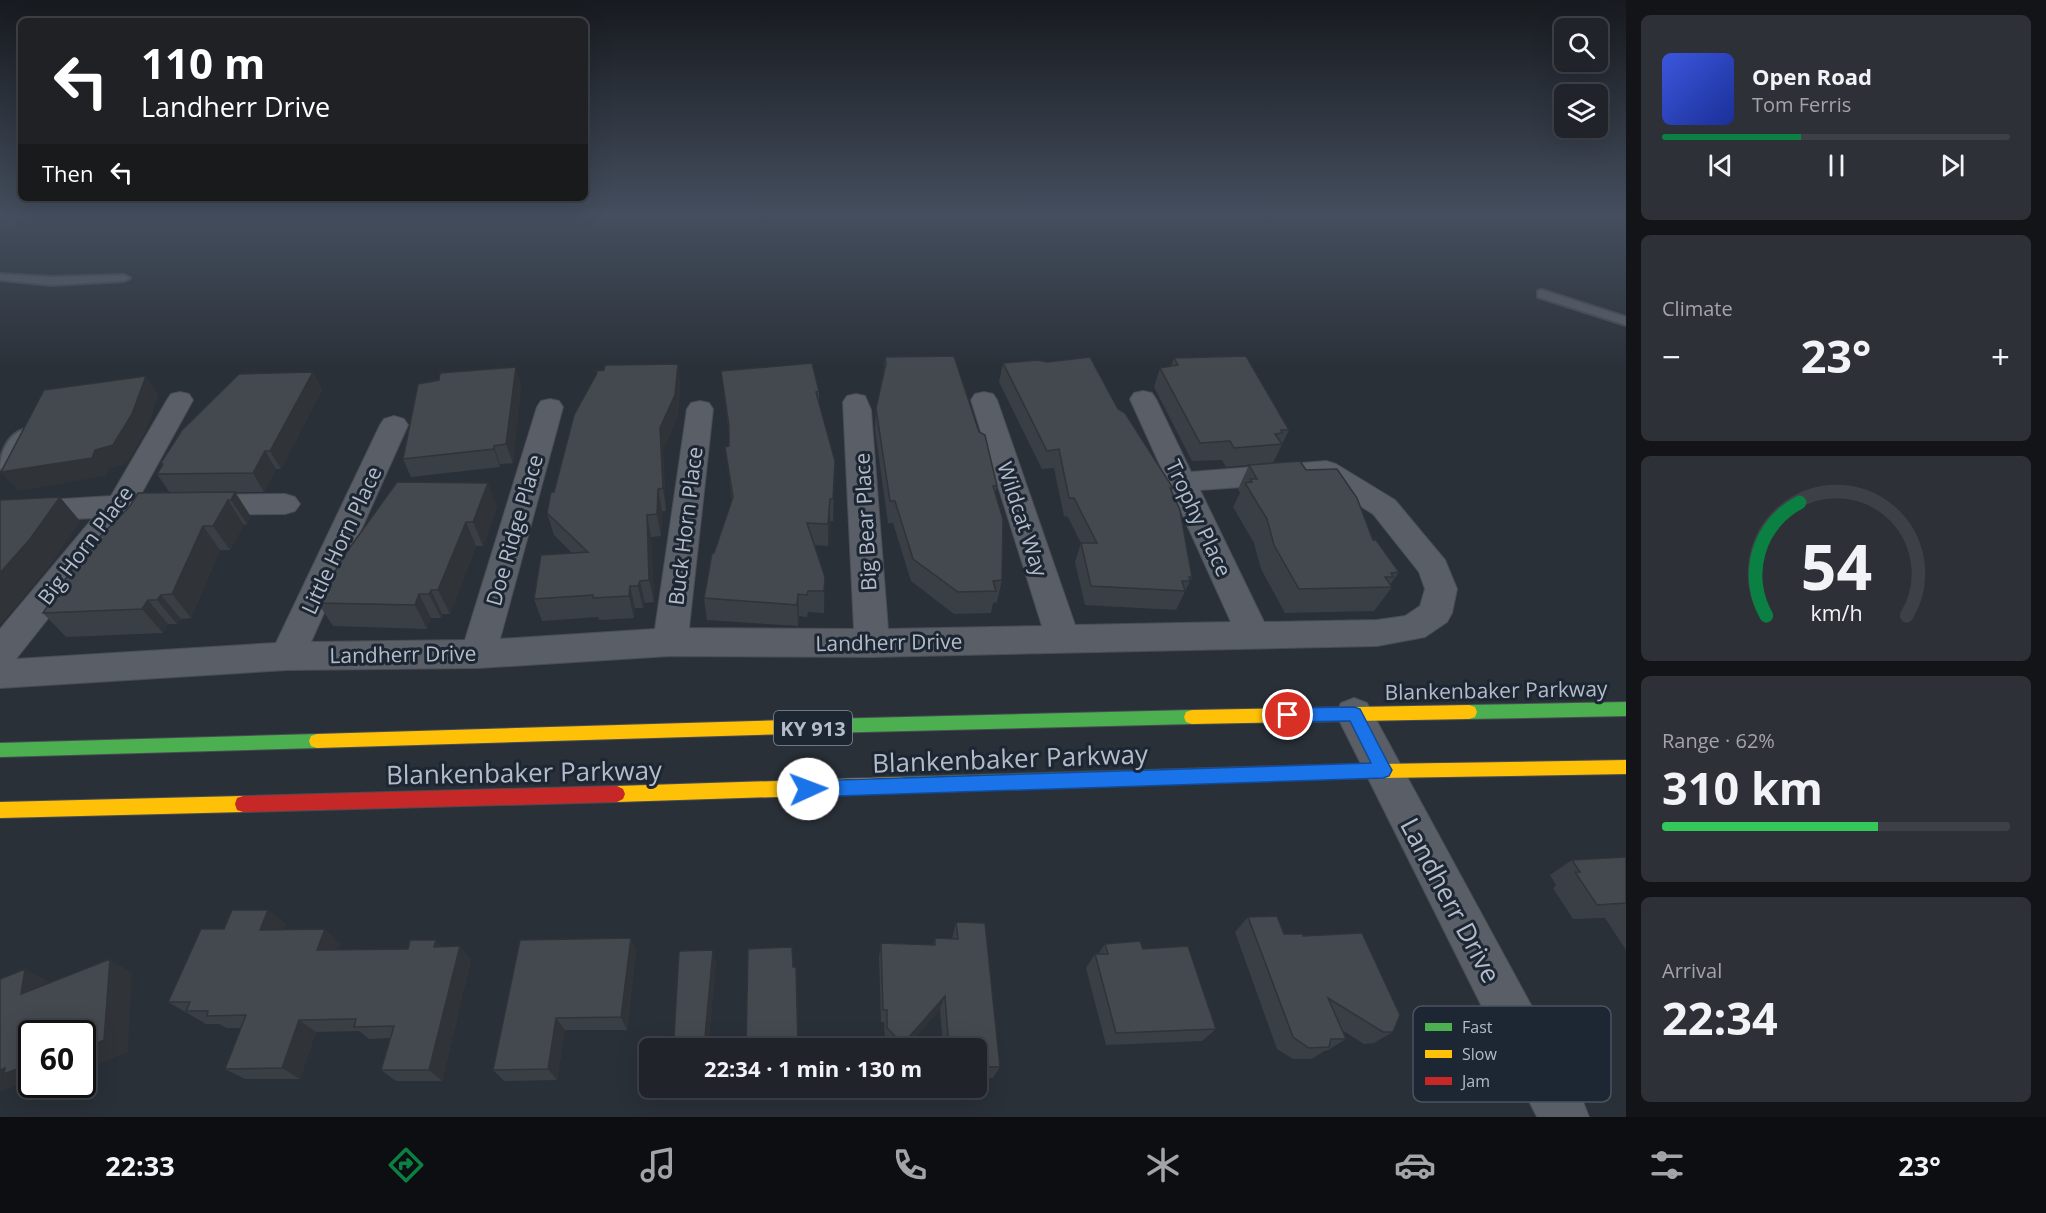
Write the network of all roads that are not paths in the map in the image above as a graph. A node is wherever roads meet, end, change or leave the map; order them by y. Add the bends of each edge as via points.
1 (0, 277) edge
2 (124, 278) dead end
3 (1542, 294) dead end
4 (1626, 321) edge
5 (1143, 399) dead end
6 (180, 400) dead end
7 (984, 400) dead end
8 (856, 402) dead end
9 (550, 407) dead end
10 (700, 409) dead end
11 (394, 425) dead end
12 (23, 435) edge
13 (0, 464) edge
14 (1182, 482) junction
15 (285, 504) dead end
16 (120, 506) junction
17 (0, 513) edge
18 (1254, 636) junction
19 (1063, 639) junction
20 (670, 642) junction
21 (872, 643) junction
22 (0, 653) edge
23 (478, 654) junction
24 (287, 656) junction
25 (0, 674) edge
26 (1626, 709) edge
27 (1354, 714) junction
28 (0, 750) edge
29 (1626, 767) edge
30 (1383, 770) junction
31 (0, 810) edge
32 (1506, 1006) edge
33 (1556, 1102) edge
34 (1564, 1117) edge

1 - 2 lane via 52,281
3 - 4 lane
5 - 14 street, Trophy Place
6 - 16 street, Big Horn Place
7 - 19 street, Wildcat Way
8 - 21 street, Big Bear Place
9 - 23 street, Doe Ridge Place
10 - 20 street, Buck Horn Place
11 - 24 street, Little Horn Place
12 - 13 lane
14 - 18 street, Trophy Place
14 - 18 street, Landherr Drive via 1326,471 1384,507 1434,568 1441,589 1435,613 1413,628 1377,633
15 - 16 street
16 - 17 street
16 - 22 street, Big Horn Place
18 - 19 street, Landherr Drive
19 - 21 street, Landherr Drive
20 - 21 street, Landherr Drive
20 - 23 street, Landherr Drive
23 - 24 street, Landherr Drive
24 - 25 street, Landherr Drive
26 - 27 main road, Blankenbaker Parkway / KY 913
27 - 28 main road, Blankenbaker Parkway / KY 913
27 - 30 street, Landherr Drive
29 - 30 main road, Blankenbaker Parkway
30 - 31 main road, Blankenbaker Parkway
30 - 32 street, Landherr Drive
33 - 34 street, Landherr Drive

